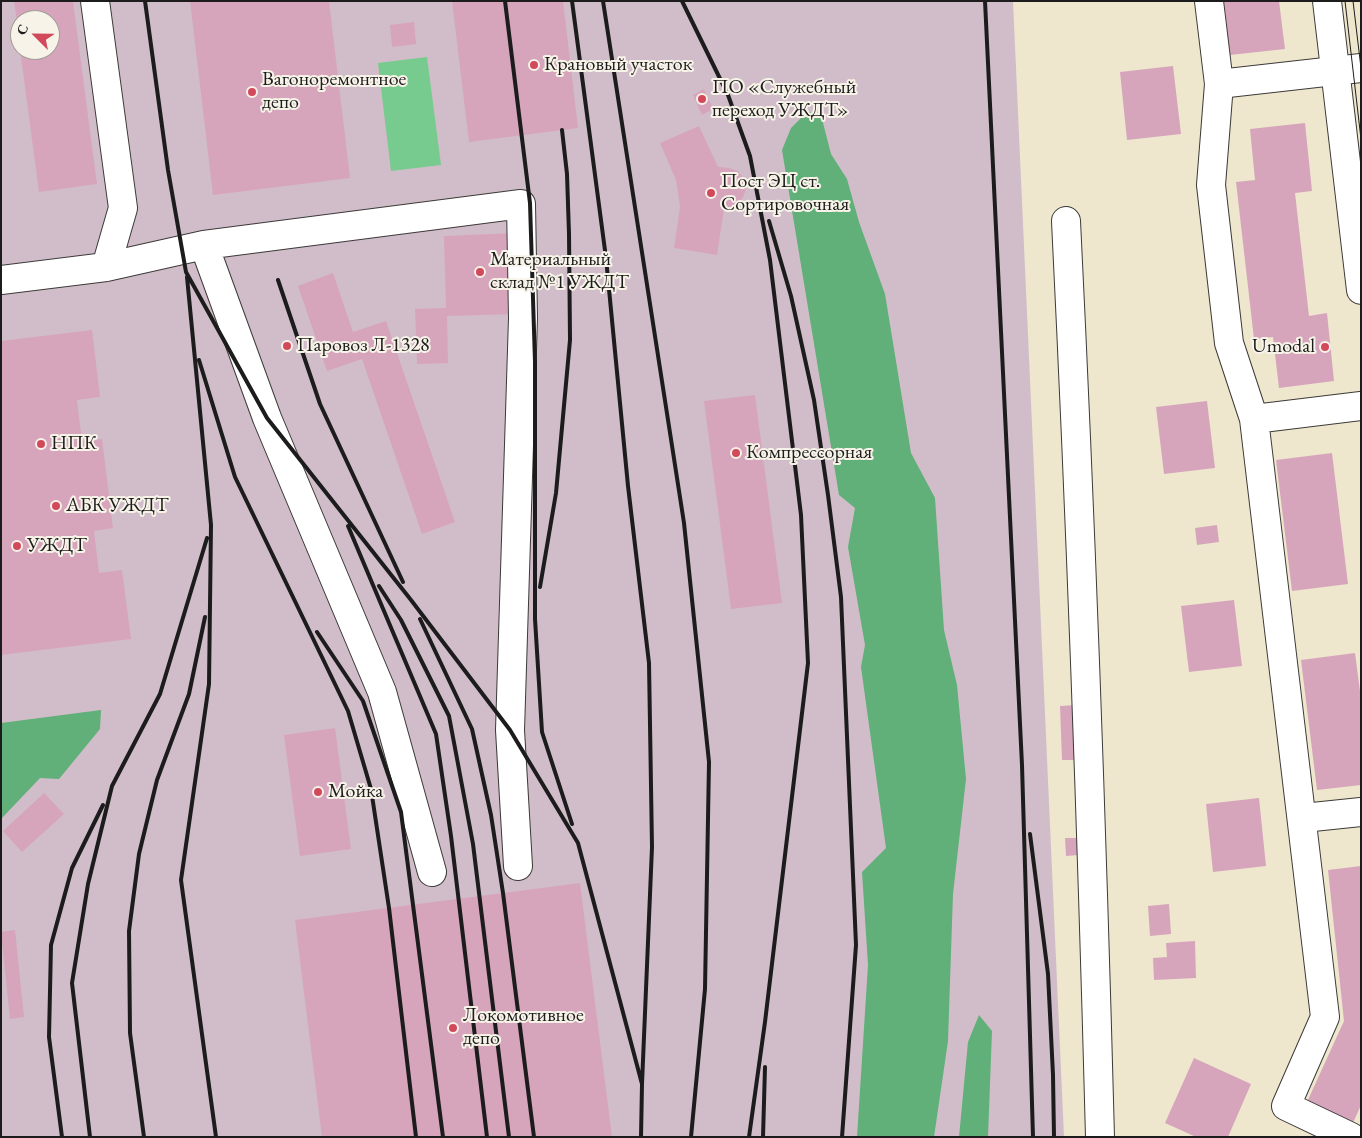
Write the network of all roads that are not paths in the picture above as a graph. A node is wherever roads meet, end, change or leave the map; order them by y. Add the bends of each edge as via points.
1 (95, 1) edge
2 (1209, 1) edge
3 (1327, 1) edge
4 (1348, 69) edge
5 (1218, 84) junction
6 (1352, 146) edge
7 (1066, 221) dead end
8 (204, 244) junction
9 (106, 266) junction
10 (1, 280) edge
11 (1361, 290) edge
12 (1361, 406) edge
13 (1254, 419) junction
14 (1361, 812) edge
15 (1303, 818) junction
16 (518, 866) dead end
17 (432, 872) dead end
18 (1100, 1137) edge
19 (1350, 1137) edge

1 - 9 main road via 123,208
2 - 5 main road
3 - 4 main road
4 - 5 main road
4 - 6 main road
5 - 13 main road via 1211,185 1229,343
6 - 11 main road
7 - 18 main road
8 - 9 main road
8 - 16 main road via 521,204 523,318 510,730
8 - 17 main road via 267,418 382,692
9 - 10 main road
12 - 13 main road
13 - 15 main road
14 - 15 main road
15 - 19 main road via 1325,1017 1286,1106

